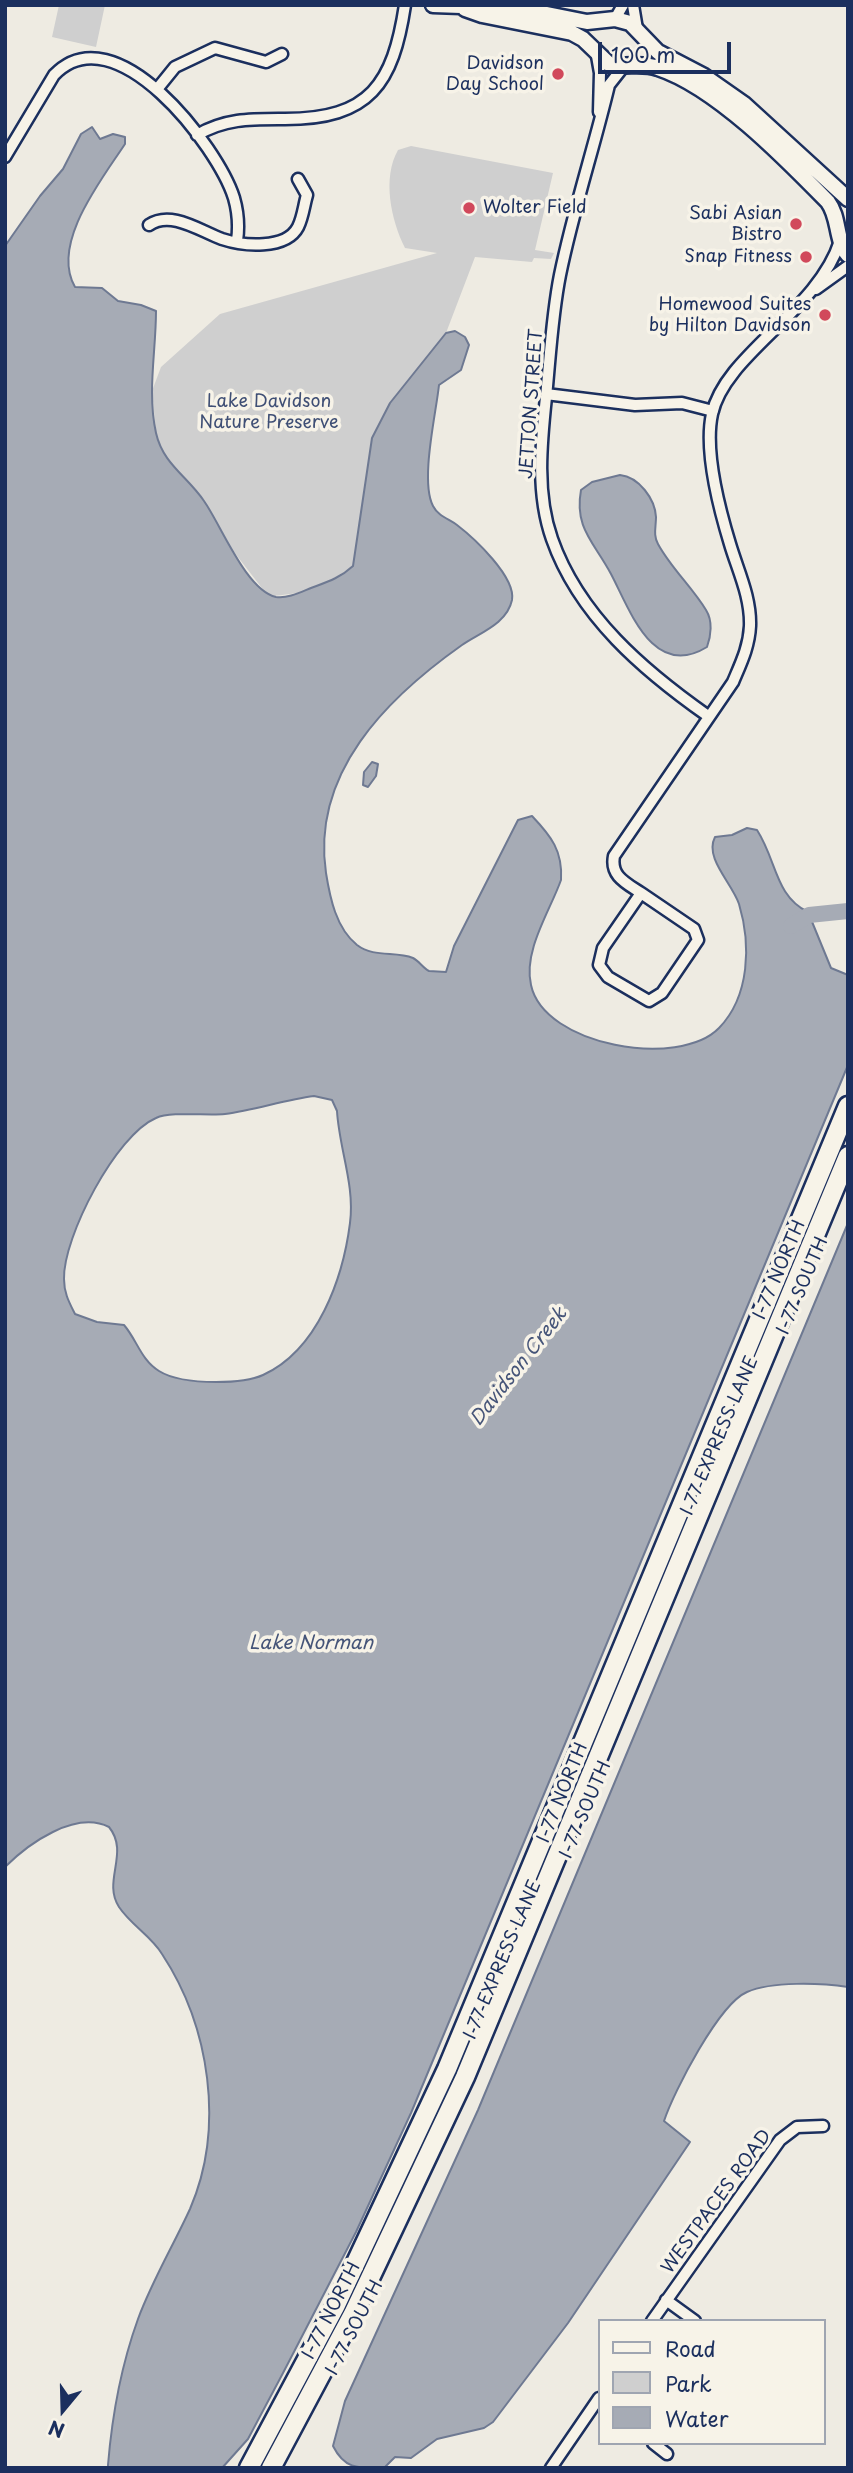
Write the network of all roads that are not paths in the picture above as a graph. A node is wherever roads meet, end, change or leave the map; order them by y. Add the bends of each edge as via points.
1 (405, 5) edge
2 (433, 5) edge
3 (623, 5) edge
4 (634, 5) edge
5 (465, 9) junction
6 (609, 20) junction
7 (641, 34) junction
8 (595, 53) junction
9 (282, 54) dead end
10 (629, 66) junction
11 (158, 88) junction
12 (600, 119) junction
13 (197, 135) junction
14 (5, 156) edge
15 (298, 179) dead end
16 (848, 199) edge
17 (848, 219) edge
18 (149, 225) dead end
19 (840, 236) junction
20 (237, 241) junction
21 (848, 255) edge
22 (848, 266) edge
23 (816, 289) junction
24 (546, 394) junction
25 (713, 411) junction
26 (708, 716) junction
27 (641, 893) junction
28 (848, 1106) edge
29 (848, 1128) edge
30 (848, 1156) edge
31 (848, 1178) edge
32 (823, 2126) dead end
33 (666, 2300) junction
34 (653, 2319) edge
35 (692, 2319) edge
36 (598, 2403) edge
37 (656, 2445) edge
38 (667, 2454) dead end
39 (249, 2468) edge
40 (259, 2468) edge
41 (271, 2468) edge
42 (280, 2468) edge
43 (551, 2468) edge

1 - 13 street via 394,59 378,86 356,106 319,118 235,119
2 - 5 main road
3 - 6 street
4 - 7 street
5 - 6 main road via 517,8 587,22
5 - 8 main road via 572,33
6 - 7 main road via 625,20
6 - 8 main road via 593,34
7 - 10 main road via 641,55
7 - 16 main road via 658,52 744,103
8 - 10 main road via 609,64
8 - 12 street, JETTON STREET
9 - 11 street via 266,62 215,48 175,67
10 - 12 street, JETTON STREET via 611,80
10 - 19 main road via 650,65 671,74 753,130 828,202
11 - 13 street
11 - 14 street via 103,62 85,60 68,65 54,75
12 - 24 street, JETTON STREET via 559,279
13 - 20 street via 231,189 237,209
15 - 20 street via 307,195 296,230 278,243
17 - 19 main road
18 - 20 street via 162,219
19 - 21 main road
19 - 23 street via 833,262
22 - 23 street
23 - 25 street via 740,367
24 - 25 street via 621,404 682,403
24 - 26 street, JETTON STREET via 541,479 547,524 562,562 621,646 665,686
25 - 26 street via 710,452 729,542 749,604 750,627 746,653 733,682
26 - 27 street via 614,856 616,875
27 - 27 street via 694,929 698,940 662,993 649,1001 608,976 599,965 603,948
28 - 39 highway, I-77 NORTH via 447,2069 336,2305
29 - 40 highway, I 77 EXPRESS LANE via 445,2096 344,2309
30 - 41 highway, I 77 EXPRESS LANE via 465,2077 353,2314
31 - 42 highway, I-77 SOUTH via 473,2080 367,2306
32 - 33 street, WESTPACES ROAD via 797,2127 780,2140
33 - 34 street, WESTPACES ROAD
33 - 35 street
36 - 43 street
37 - 38 street

